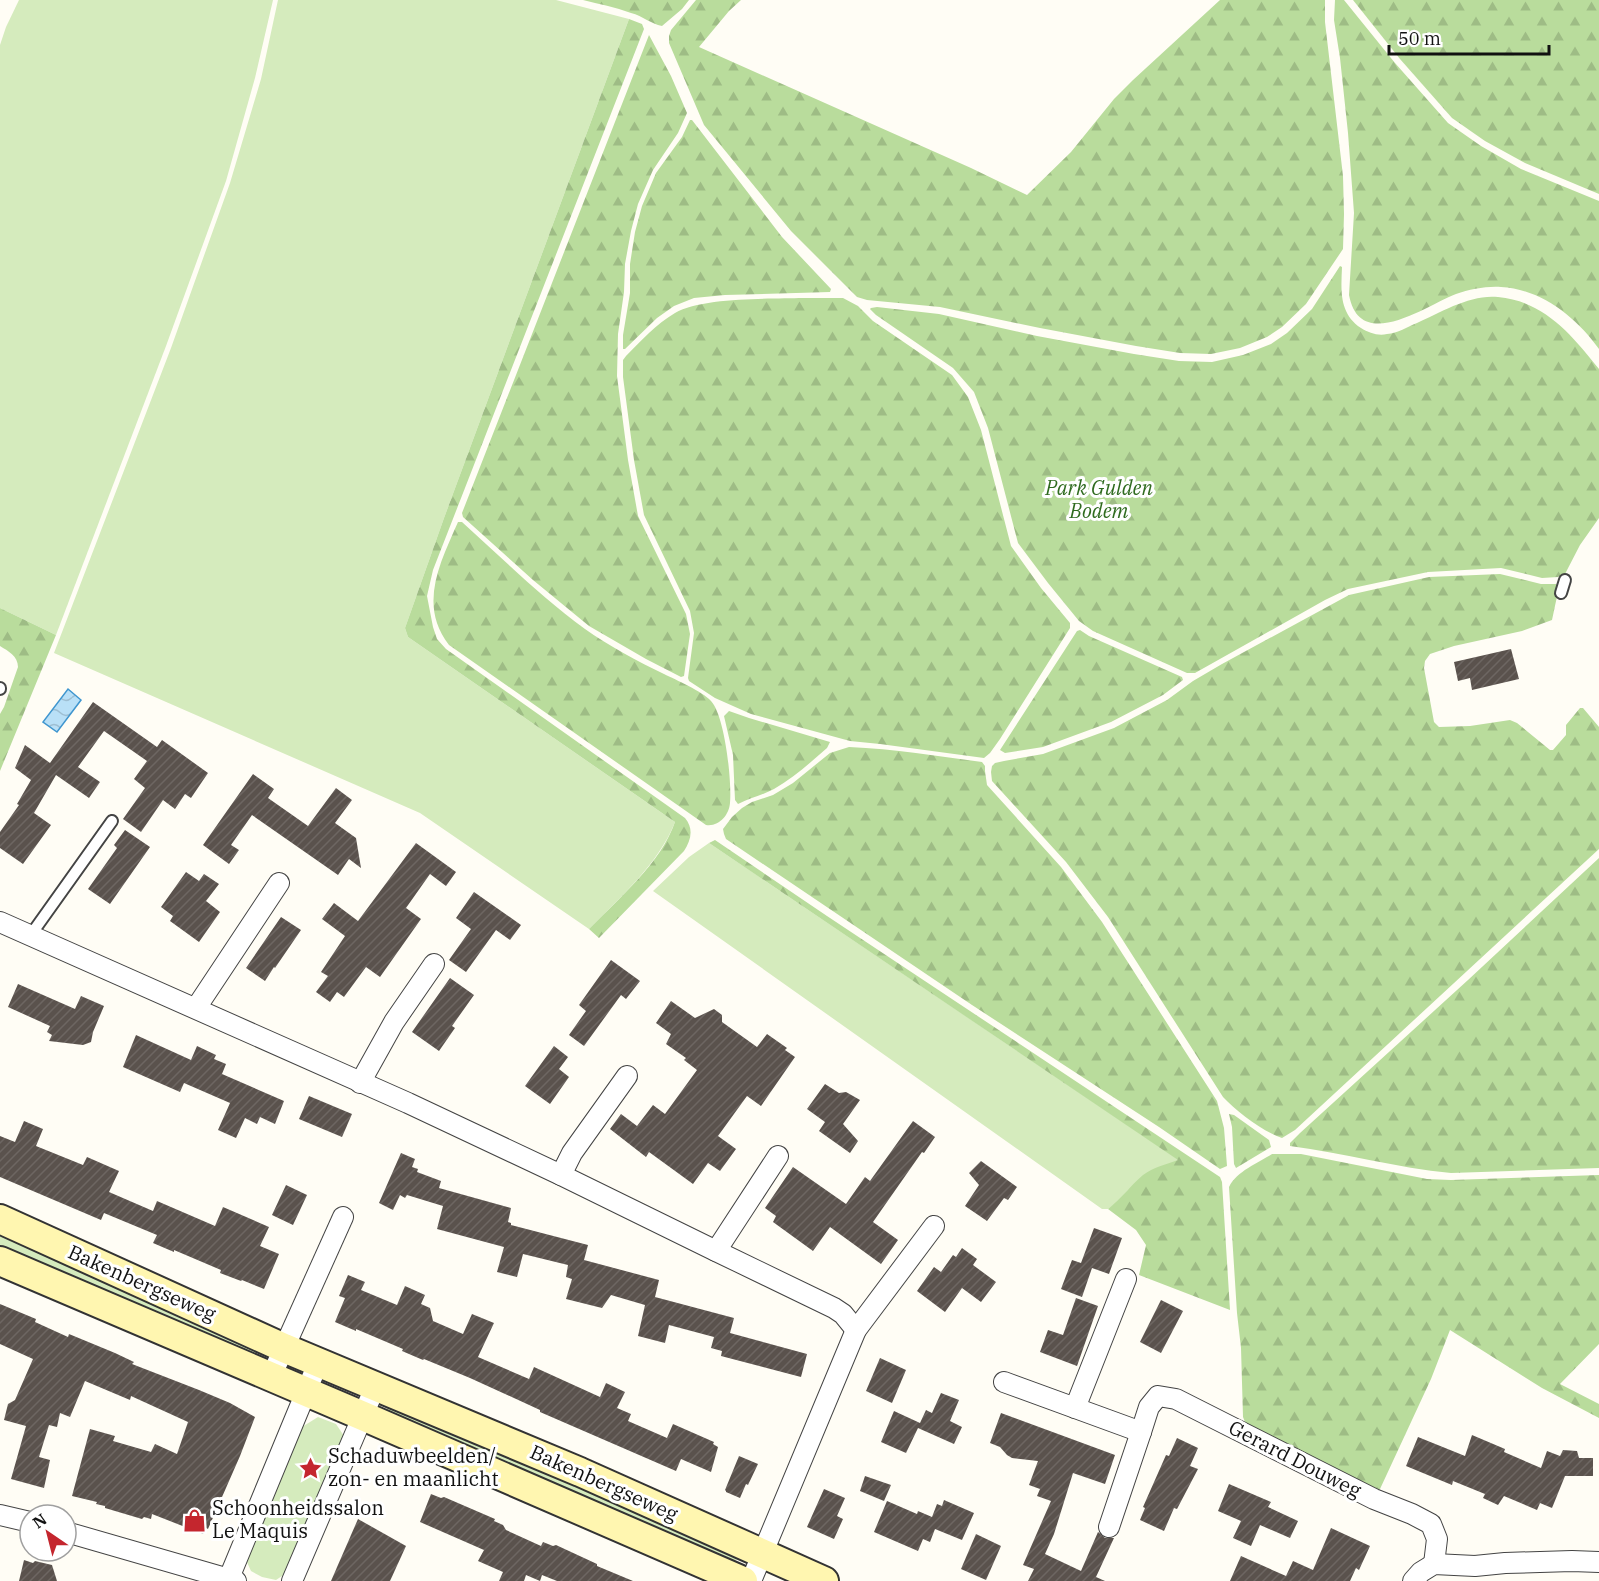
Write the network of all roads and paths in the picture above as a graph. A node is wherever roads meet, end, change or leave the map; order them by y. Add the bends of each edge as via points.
1 (1565, 580) dead end
2 (1561, 593) dead end
3 (112, 821) dead end
4 (279, 883) dead end
5 (0, 922) edge
6 (30, 936) junction
7 (434, 964) dead end
8 (196, 1008) junction
9 (627, 1076) dead end
10 (360, 1083) junction
11 (778, 1156) dead end
12 (561, 1175) junction
13 (343, 1217) dead end
14 (0, 1219) edge
15 (934, 1226) dead end
16 (716, 1251) junction
17 (0, 1262) edge
18 (1126, 1279) dead end
19 (856, 1330) junction
20 (284, 1348) junction
21 (318, 1363) junction
22 (271, 1377) junction
23 (1004, 1382) dead end
24 (376, 1385) junction
25 (306, 1392) junction
26 (1075, 1408) junction
27 (363, 1416) junction
28 (1141, 1432) junction
29 (0, 1515) edge
30 (18, 1519) edge
31 (1109, 1527) dead end
32 (78, 1535) edge
33 (762, 1553) junction
34 (1599, 1562) edge
35 (1434, 1564) junction
36 (1472, 1574) edge
37 (233, 1580) edge
38 (292, 1581) edge
39 (743, 1581) edge
40 (751, 1581) edge
41 (824, 1581) edge
42 (1413, 1581) edge

1 - 2 lane
3 - 6 lane
4 - 8 street
5 - 6 street
6 - 8 street
7 - 10 street via 394,1022
8 - 10 street
9 - 12 street via 572,1152
10 - 12 street
11 - 16 street
12 - 16 street
13 - 20 street
14 - 20 street, Bakenbergseweg
15 - 19 street
16 - 19 street via 834,1308
17 - 22 street, Bakenbergseweg
18 - 26 street
19 - 33 street
20 - 21 street, Bakenbergseweg
20 - 22 street
21 - 24 street, Bakenbergseweg
21 - 25 street
22 - 25 street, Bakenbergseweg
23 - 26 street
24 - 27 street
24 - 33 street, Bakenbergseweg
25 - 27 street, Bakenbergseweg
25 - 37 street
26 - 28 street
27 - 38 street
27 - 39 street, Bakenbergseweg
28 - 31 street, Gerard Douweg
28 - 35 street, Gerard Douweg via 1149,1407 1158,1396 1176,1399 1431,1524 1437,1539
29 - 30 street
32 - 37 street
33 - 40 street
33 - 41 street, Bakenbergseweg
34 - 36 street via 1527,1563
35 - 36 street
35 - 42 street

